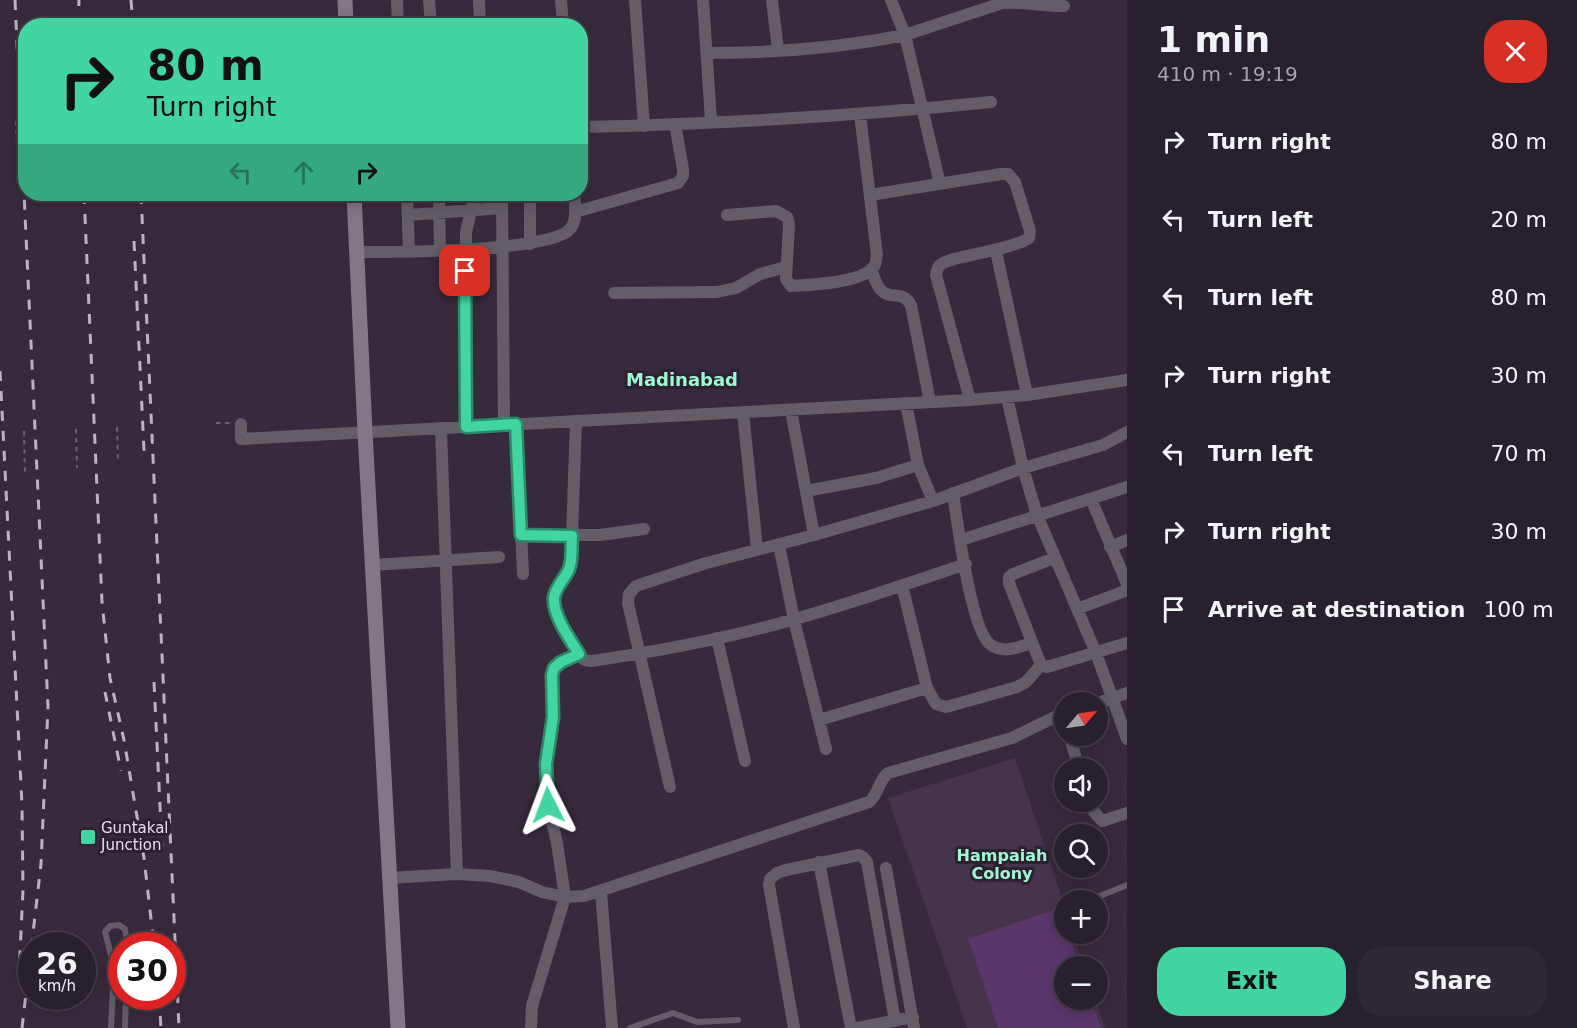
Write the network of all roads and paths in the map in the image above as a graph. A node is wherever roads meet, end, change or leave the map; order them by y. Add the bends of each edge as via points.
1 (345, 0) edge
2 (397, 0) edge
3 (429, 0) edge
4 (479, 0) edge
5 (561, 0) edge
6 (635, 0) edge
7 (703, 0) edge
8 (772, 0) edge
9 (891, 0) edge
10 (1064, 6) dead end
11 (346, 18) edge
12 (398, 18) edge
13 (430, 18) edge
14 (480, 18) edge
15 (562, 18) edge
16 (905, 35) junction
17 (778, 50) junction
18 (706, 53) junction
19 (991, 102) dead end
20 (922, 109) junction
21 (860, 114) junction
22 (16, 121) dead end
23 (711, 121) junction
24 (675, 124) junction
25 (588, 126) edge
26 (644, 126) junction
27 (17, 149) dead end
28 (940, 184) junction
29 (870, 195) junction
30 (354, 201) edge
31 (407, 201) edge
32 (439, 201) edge
33 (474, 201) edge
34 (502, 201) edge
35 (530, 201) edge
36 (574, 201) edge
37 (502, 208) junction
38 (472, 210) junction
39 (575, 212) junction
40 (440, 213) junction
41 (408, 215) junction
42 (727, 215) dead end
43 (530, 244) junction
44 (501, 246) junction
45 (465, 249) junction
46 (440, 251) junction
47 (996, 251) junction
48 (357, 252) junction
49 (409, 252) junction
50 (786, 267) junction
51 (871, 269) junction
52 (614, 293) dead end
53 (1127, 380) edge
54 (1027, 395) junction
55 (1007, 397) junction
56 (970, 400) junction
57 (930, 402) junction
58 (906, 403) junction
59 (791, 410) junction
60 (743, 412) junction
61 (576, 421) junction
62 (216, 423) dead end
63 (241, 423) joint
64 (510, 425) junction
65 (117, 427) dead end
66 (466, 427) junction
67 (76, 429) dead end
68 (441, 429) junction
69 (24, 431) dead end
70 (365, 432) junction
71 (1127, 432) edge
72 (118, 463) dead end
73 (918, 465) junction
74 (77, 468) dead end
75 (1023, 468) junction
76 (25, 476) dead end
77 (1127, 487) edge
78 (806, 491) junction
79 (953, 493) junction
80 (1091, 499) junction
81 (933, 501) junction
82 (1037, 515) junction
83 (644, 529) dead end
84 (521, 535) junction
85 (572, 536) junction
86 (814, 536) junction
87 (961, 540) junction
88 (1127, 540) edge
89 (779, 545) junction
90 (1110, 547) junction
91 (757, 549) junction
92 (499, 557) dead end
93 (1054, 558) junction
94 (446, 559) junction
95 (966, 564) junction
96 (372, 565) junction
97 (523, 574) dead end
98 (1127, 584) edge
99 (902, 585) junction
100 (1127, 590) edge
101 (1077, 609) junction
102 (794, 620) junction
103 (717, 638) junction
104 (1032, 643) junction
105 (1127, 643) edge
106 (1096, 653) junction
107 (579, 654) junction
108 (639, 654) junction
109 (1041, 665) junction
110 (927, 688) junction
111 (1127, 693) edge
112 (1113, 699) junction
113 (1108, 700) edge
114 (819, 720) junction
115 (1054, 720) edge
116 (1127, 739) edge
117 (826, 749) dead end
118 (745, 761) dead end
119 (670, 787) dead end
120 (1094, 812) edge
121 (1127, 813) edge
122 (819, 862) junction
123 (886, 868) dead end
124 (457, 874) junction
125 (389, 878) junction
126 (1127, 885) edge
127 (601, 892) junction
128 (1108, 893) edge
129 (565, 897) junction
130 (125, 932) edge
131 (108, 944) edge
132 (112, 1010) edge
133 (126, 1010) edge
134 (738, 1020) dead end
135 (895, 1021) junction
136 (914, 1023) edge
137 (111, 1028) edge
138 (125, 1028) edge
139 (398, 1028) edge
140 (531, 1028) edge
141 (612, 1028) edge
142 (630, 1028) edge
143 (794, 1028) edge
144 (850, 1028) edge
145 (857, 1028) edge

1 - 11 street
2 - 12 street
3 - 13 street
4 - 14 street
5 - 15 street
6 - 26 street
7 - 18 street
8 - 17 street
9 - 16 street
10 - 16 street via 1002,3
16 - 17 street via 859,44
16 - 20 street
17 - 18 street
18 - 23 street
19 - 20 street
20 - 21 street
20 - 28 street
21 - 23 street
21 - 29 street
22 - 27 path
23 - 24 street
24 - 26 street
24 - 39 street via 683,169 678,183
25 - 26 street
28 - 29 street
28 - 47 street via 1001,174 1008,174 1015,182 1029,238
29 - 51 street via 877,255
30 - 48 street
31 - 41 street
32 - 40 street
33 - 38 street
34 - 37 street
35 - 43 street
36 - 39 street
37 - 38 street
37 - 44 street
38 - 40 street
38 - 45 street
39 - 43 street via 571,229 561,236
40 - 41 street
40 - 46 street
41 - 49 street
42 - 50 street via 783,213 789,224
43 - 44 street
44 - 45 street
44 - 64 street
45 - 46 street
45 - 66 street
46 - 49 street
47 - 54 street
47 - 56 street via 946,260 936,275
48 - 49 street
48 - 70 street
50 - 51 street via 786,279 791,286 839,282
50 - 52 street via 717,292
51 - 57 street via 884,294 902,296 911,305
53 - 54 street
54 - 55 street
55 - 56 street
55 - 75 street
56 - 57 street
57 - 58 street
58 - 59 street
58 - 73 street
59 - 60 street
59 - 78 street
60 - 61 street
60 - 91 street
61 - 64 street
61 - 85 street
62 - 63 path
63 - 70 street via 241,439
64 - 66 street
64 - 84 street
65 - 72 path
66 - 68 street
67 - 74 path
68 - 70 street
68 - 94 street
69 - 76 path
70 - 96 street
71 - 75 street via 1103,445
73 - 78 street via 876,478
73 - 81 street
75 - 79 street
75 - 82 street
77 - 80 street
78 - 86 street
79 - 81 street
79 - 87 street
80 - 82 street
80 - 90 street
81 - 86 street
82 - 87 street
82 - 93 street
83 - 85 street
84 - 85 street
84 - 97 street
85 - 107 street via 571,565 554,600 558,616
86 - 89 street
87 - 95 street
88 - 90 street
89 - 91 street
89 - 102 street
90 - 98 street
91 - 108 street via 636,586 628,603
92 - 94 street
93 - 101 street
93 - 104 street via 1009,578
94 - 96 street
94 - 124 street
95 - 99 street
95 - 104 street via 977,618 990,645 1002,650
96 - 125 street
99 - 102 street
99 - 110 street
100 - 101 street
101 - 106 street
102 - 103 street
102 - 114 street
103 - 108 street
103 - 118 street
104 - 109 street
105 - 106 street
106 - 109 street via 1047,667
106 - 112 street
107 - 108 street via 592,662
107 - 129 street via 554,668 553,717 546,764 548,805
108 - 119 street
109 - 110 street via 1017,687 946,706 936,704
110 - 114 street
111 - 112 street
112 - 113 street
112 - 116 street
114 - 117 street
115 - 127 street via 1012,738 888,773 869,802
120 - 121 street via 1102,821
122 - 135 street via 859,855 867,862
122 - 143 street via 786,870 770,879 769,885
122 - 144 street
123 - 136 street
124 - 125 street
124 - 129 street via 519,882
125 - 139 street
126 - 128 lane
127 - 129 street
127 - 141 street
129 - 140 street via 532,1006
130 - 131 lane via 119,925 110,926 105,932
132 - 137 lane
133 - 138 lane
134 - 142 lane via 697,1022 673,1013
135 - 136 street
135 - 145 street

